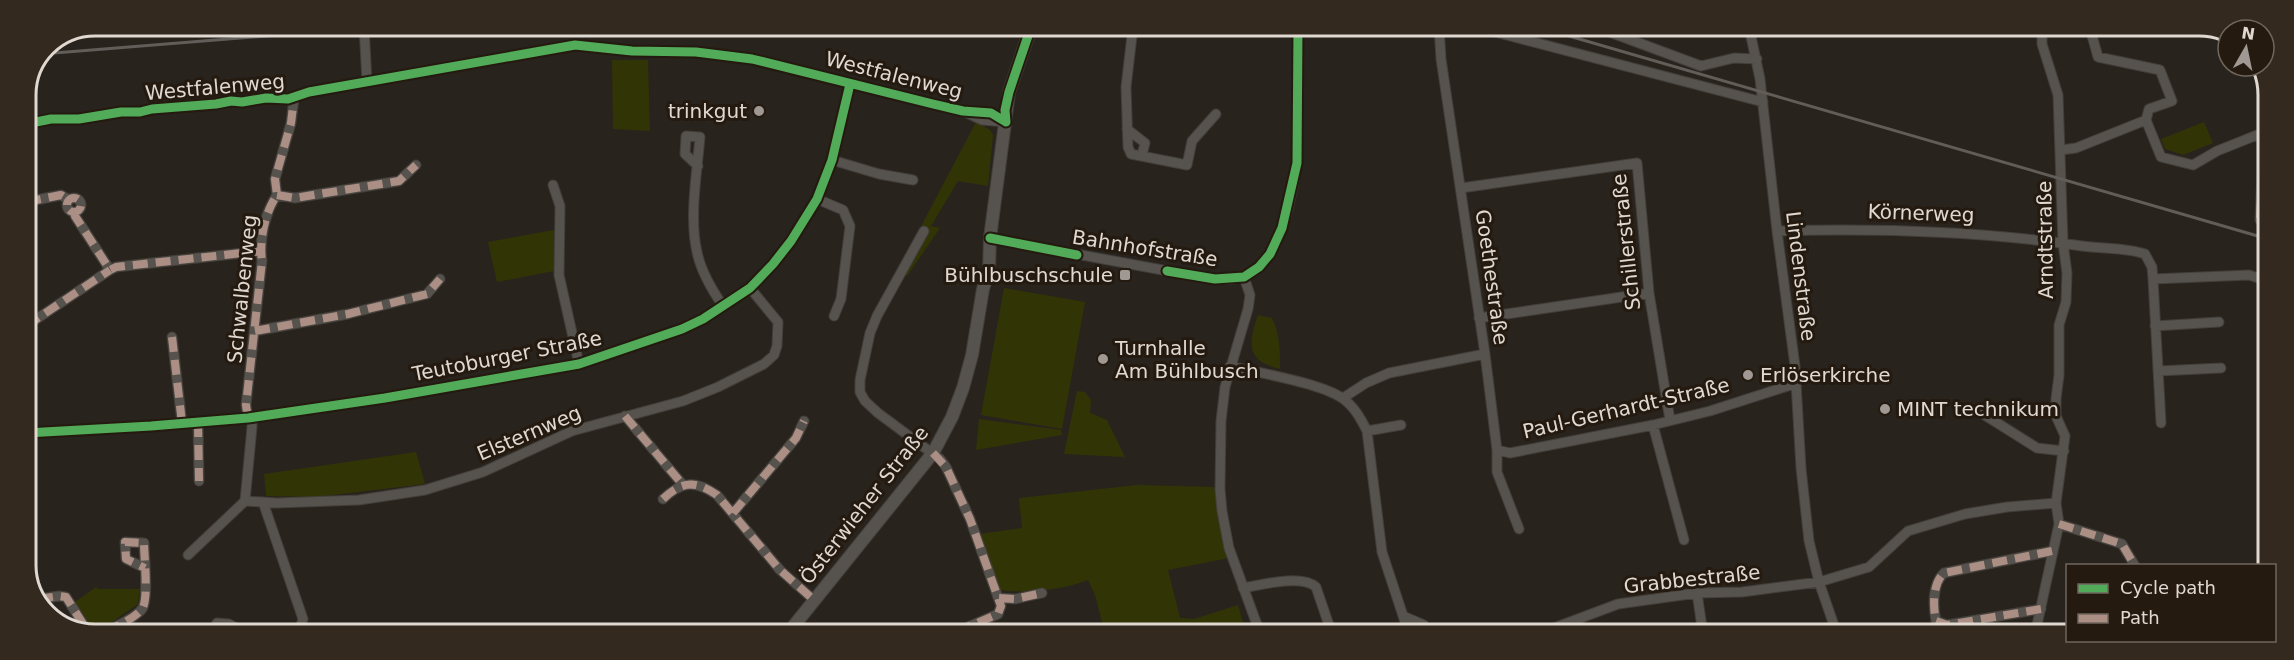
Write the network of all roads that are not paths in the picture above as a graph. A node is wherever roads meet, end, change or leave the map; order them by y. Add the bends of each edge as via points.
1 (365, 36) edge
2 (1028, 36) edge
3 (1132, 36) edge
4 (1298, 36) edge
5 (1440, 36) edge
6 (1510, 36) edge
7 (1620, 36) edge
8 (1751, 36) edge
9 (2042, 36) edge
10 (2092, 36) edge
11 (1757, 59) junction
12 (367, 82) junction
13 (850, 84) junction
14 (294, 98) junction
15 (1762, 102) junction
16 (1216, 114) dead end
17 (2146, 120) junction
18 (36, 122) edge
19 (1006, 122) junction
20 (2258, 135) edge
21 (2061, 150) junction
22 (832, 160) junction
23 (416, 165) dead end
24 (698, 166) dead end
25 (914, 180) dead end
26 (553, 185) dead end
27 (1461, 188) junction
28 (277, 195) junction
29 (817, 199) junction
30 (36, 200) edge
31 (924, 231) dead end
32 (1777, 231) junction
33 (990, 238) junction
34 (2063, 243) junction
35 (260, 250) junction
36 (110, 270) junction
37 (1244, 277) junction
38 (2258, 278) edge
39 (440, 279) dead end
40 (2153, 279) junction
41 (750, 288) junction
42 (1648, 293) junction
43 (723, 306) junction
44 (834, 316) dead end
45 (1479, 318) junction
46 (36, 319) edge
47 (2219, 322) dead end
48 (2155, 326) junction
49 (255, 331) junction
50 (172, 337) dead end
51 (1485, 354) junction
52 (579, 364) junction
53 (1230, 366) junction
54 (2221, 368) dead end
55 (2158, 371) junction
56 (1797, 383) junction
57 (1343, 398) junction
58 (1983, 414) dead end
59 (250, 417) junction
60 (625, 417) junction
61 (1670, 420) junction
62 (804, 421) dead end
63 (198, 422) junction
64 (182, 423) junction
65 (2161, 423) dead end
66 (1401, 425) dead end
67 (1653, 425) junction
68 (1367, 431) junction
69 (36, 432) edge
70 (1497, 450) junction
71 (2064, 451) junction
72 (933, 453) junction
73 (199, 481) dead end
74 (683, 485) junction
75 (663, 499) dead end
76 (245, 501) junction
77 (263, 502) junction
78 (2056, 503) junction
79 (733, 513) junction
80 (2058, 524) junction
81 (1519, 529) dead end
82 (1684, 540) dead end
83 (2052, 551) junction
84 (188, 555) dead end
85 (2134, 564) edge
86 (145, 568) dead end
87 (1820, 582) junction
88 (1243, 588) junction
89 (1042, 593) dead end
90 (1697, 593) junction
91 (46, 598) edge
92 (999, 598) junction
93 (814, 600) junction
94 (2041, 609) junction
95 (1403, 616) junction
96 (82, 622) edge
97 (118, 624) edge
98 (301, 624) edge
99 (795, 624) edge
100 (975, 624) edge
101 (1257, 624) edge
102 (1329, 624) edge
103 (1406, 624) edge
104 (1422, 624) edge
105 (1564, 624) edge
106 (1702, 624) edge
107 (1834, 624) edge
108 (1944, 624) edge
109 (1953, 624) edge
110 (2037, 624) edge

1 - 12 street
2 - 19 street, Österwieher Straße via 1009,92
3 - 16 street via 1126,87 1131,154 1187,165 1192,141
4 - 37 street via 1294,182 1282,228 1270,254
5 - 27 street, Goethestraße
6 - 15 street
7 - 11 street via 1701,66 1734,58
8 - 11 street, Lindenstraße
9 - 21 street, Arndtstraße via 2058,95
10 - 17 street via 2098,57 2160,70 2172,101 2149,109
11 - 15 street, Lindenstraße
12 - 13 street, Westfalenweg via 575,45 752,59
12 - 14 street, Westfalenweg
13 - 19 street, Westfalenweg via 963,111 991,113
13 - 22 street, Teutoburger Straße
14 - 18 street, Westfalenweg
14 - 28 street, Schwalbenweg via 275,179
15 - 32 street, Lindenstraße
17 - 20 street via 2161,157 2193,165
17 - 21 street via 2076,148
19 - 33 street, Österwieher Straße
21 - 34 street, Arndtstraße
22 - 25 street
22 - 29 street, Teutoburger Straße
23 - 28 street via 399,181 295,198
24 - 43 street via 693,226 697,252
26 - 52 street via 560,206 559,275
27 - 42 street, Schillerstraße via 1637,163
27 - 45 street, Goethestraße
28 - 35 street, Schwalbenweg via 269,207
29 - 41 street, Teutoburger Straße via 785,249
29 - 44 street via 843,210 850,226 841,299
30 - 36 street via 61,195 69,200 68,207 75,212
31 - 72 street via 870,333 860,392 878,413
32 - 34 street, Körnerweg via 1948,231
32 - 56 street, Lindenstraße
33 - 37 street, Bahnhofstraße via 1195,276
33 - 72 street, Österwieher Straße via 974,347 947,430
34 - 40 street, Körnerweg via 2145,254
34 - 71 street, Arndtstraße via 2066,302 2059,325 2056,416 2065,436
35 - 36 street
35 - 49 street, Schwalbenweg
36 - 46 street
37 - 53 street via 1250,295 1248,309
38 - 40 street via 2206,275
39 - 49 street via 427,294
40 - 48 street
41 - 43 street, Teutoburger Straße
41 - 60 street, Elsternweg via 778,322 774,355 718,387
42 - 45 street
42 - 61 street, Schillerstraße
43 - 52 street, Teutoburger Straße via 682,329
45 - 51 street, Goethestraße
47 - 48 street
48 - 55 street
49 - 59 street, Schwalbenweg via 246,405
50 - 64 street
51 - 57 street via 1389,373
51 - 70 street, Goethestraße
52 - 59 street, Teutoburger Straße
53 - 57 street via 1323,389
53 - 88 street via 1221,421 1222,511
54 - 55 street
55 - 65 street
56 - 61 street, Paul-Gerhardt-Straße
56 - 87 street, Lindenstraße via 1804,510
57 - 68 street
58 - 71 street via 2037,448
59 - 63 street, Teutoburger Straße
59 - 76 street, Schwalbenweg
60 - 74 street
60 - 77 street, Elsternweg via 572,430 483,472 425,490 359,500
61 - 67 street, Paul-Gerhardt-Straße
62 - 79 street via 796,438
63 - 64 street, Teutoburger Straße
63 - 73 street
64 - 69 street, Teutoburger Straße
66 - 68 street
67 - 70 street, Paul-Gerhardt-Straße via 1510,453
67 - 82 street
68 - 95 street via 1382,552
70 - 81 street, Goethestraße via 1497,472
71 - 78 street, Arndtstraße
72 - 92 street via 946,467 970,519
72 - 93 street, Österwieher Straße
74 - 75 street
74 - 79 street via 706,487
76 - 77 street, Elsternweg
76 - 84 street
77 - 98 street via 303,618
78 - 80 street, Arndtstraße
78 - 87 street, Grabbestraße via 1965,514 1908,531 1869,567
79 - 93 street via 780,570
80 - 83 street, Arndtstraße
80 - 85 street via 2122,544
83 - 94 street, Arndtstraße
83 - 108 street via 1944,573 1939,578 1933,606 1936,621
86 - 97 street via 144,604
87 - 90 street, Grabbestraße via 1742,592
87 - 107 street, Lindenstraße
88 - 101 street
88 - 102 street via 1271,582 1311,583 1316,587
89 - 92 street
90 - 105 street, Grabbestraße via 1618,604
90 - 106 street
91 - 96 street via 66,597
92 - 100 street via 998,614
93 - 99 street, Österwieher Straße
94 - 109 street
94 - 110 street, Arndtstraße
95 - 103 street
95 - 104 street

